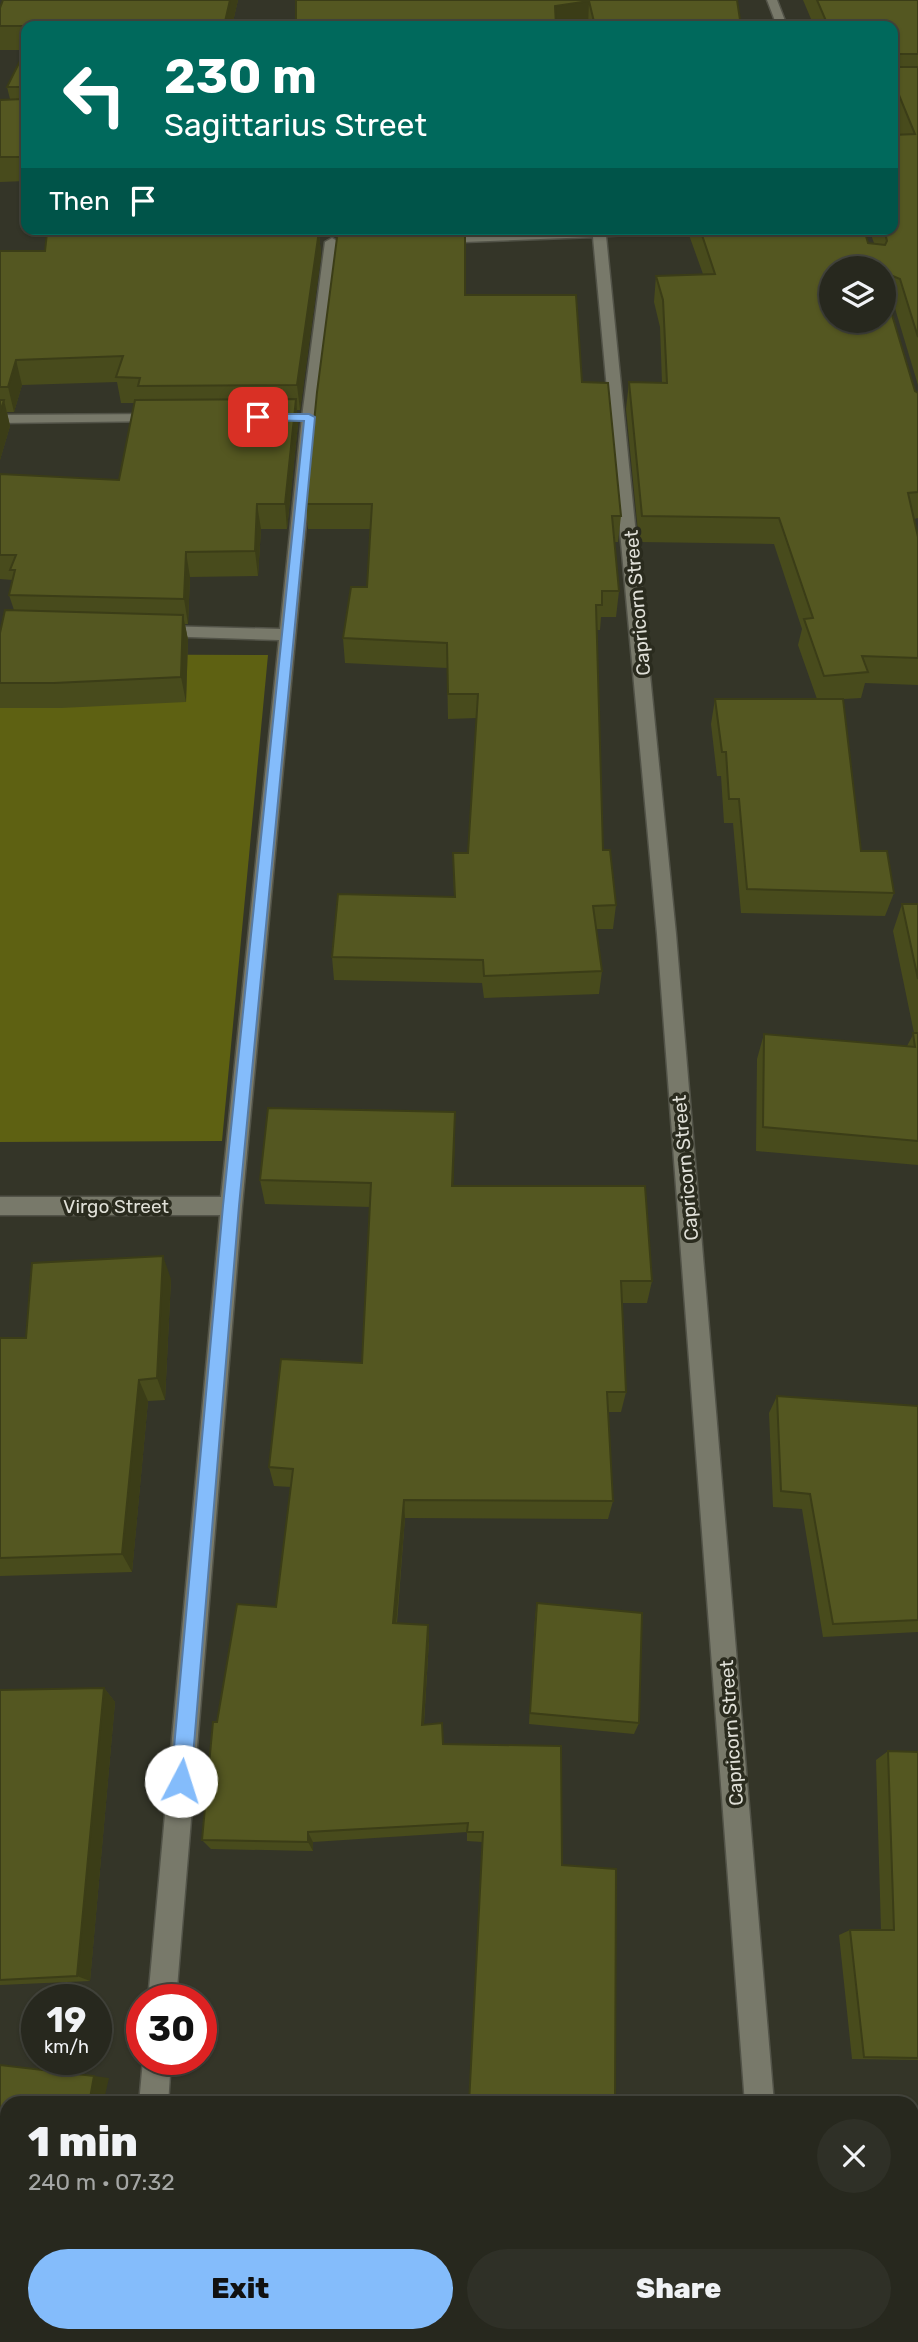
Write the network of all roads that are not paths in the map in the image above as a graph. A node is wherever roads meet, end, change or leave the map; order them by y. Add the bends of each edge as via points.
1 (772, 0) edge
2 (780, 21) edge
3 (564, 235) edge
4 (598, 235) edge
5 (426, 239) edge
6 (332, 242) dead end
7 (175, 418) edge
8 (0, 419) edge
9 (137, 631) edge
10 (287, 635) junction
11 (0, 1206) edge
12 (231, 1206) junction
13 (163, 1984) edge
14 (155, 2075) edge
15 (154, 2096) edge
16 (759, 2096) edge

1 - 2 street
3 - 5 street
4 - 16 street, Capricorn Street via 630,520
6 - 10 street via 303,417
7 - 8 street
9 - 10 street
10 - 12 street
11 - 12 street, Virgo Street
12 - 13 street
14 - 15 street

